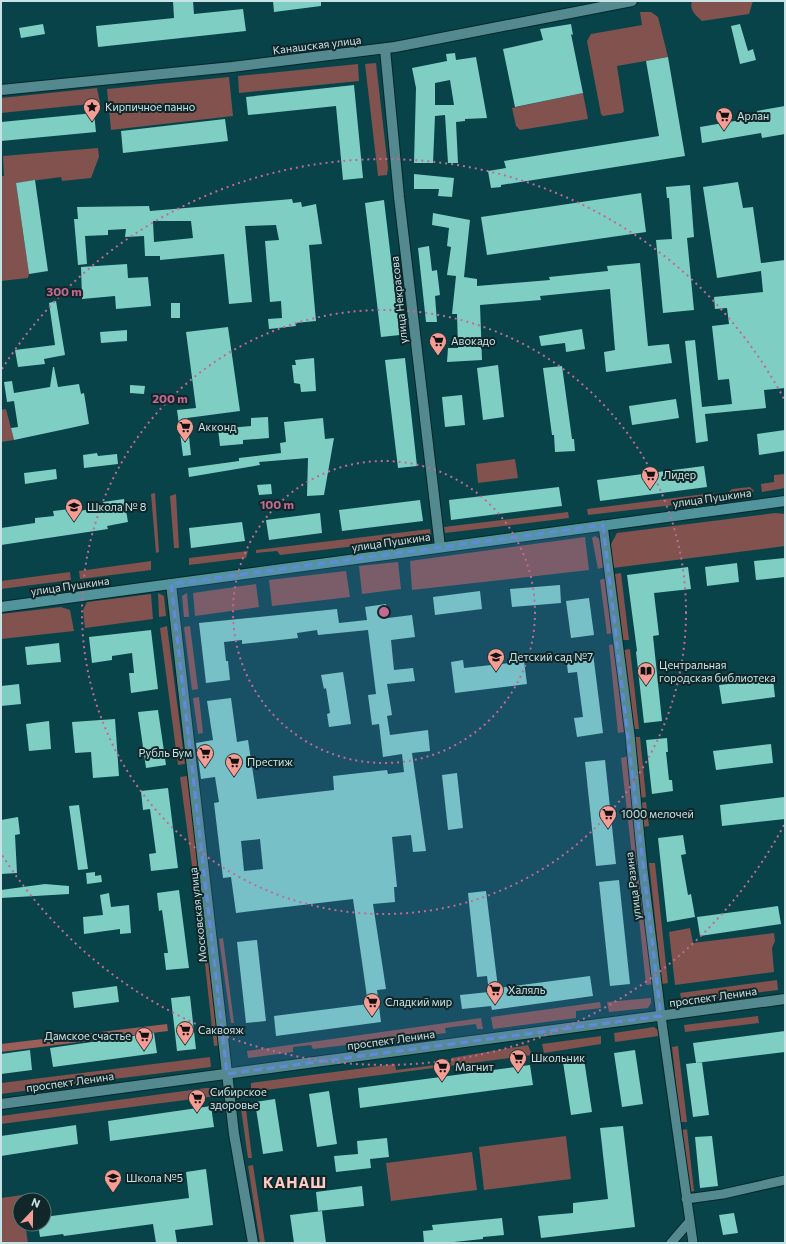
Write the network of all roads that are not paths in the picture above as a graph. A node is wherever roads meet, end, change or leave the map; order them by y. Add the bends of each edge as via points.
1 (632, 1) edge
2 (385, 49) junction
3 (1, 90) edge
4 (785, 501) edge
5 (603, 525) junction
6 (440, 548) junction
7 (171, 584) junction
8 (1, 607) edge
9 (785, 1000) edge
10 (661, 1016) junction
11 (227, 1074) junction
12 (1, 1104) edge
13 (785, 1180) edge
14 (686, 1199) junction
15 (690, 1221) junction
16 (253, 1243) edge
17 (670, 1243) edge
18 (693, 1243) edge

1 - 2 street, Канашская улица
2 - 3 street, Канашская улица
2 - 6 street, улица Некрасова via 401,213
4 - 5 main road, улица Пушкина
5 - 6 main road, улица Пушкина
5 - 10 street, улица Разина via 630,735
6 - 7 main road, улица Пушкина
7 - 8 main road, улица Пушкина
7 - 11 street, Московская улица
9 - 10 street, проспект Ленина
10 - 11 street, проспект Ленина
10 - 14 street, улица Разина
11 - 12 street, проспект Ленина
11 - 16 street, Московская улица
13 - 14 street via 723,1194
14 - 15 street, улица Разина
15 - 17 street
15 - 18 street, улица Разина

